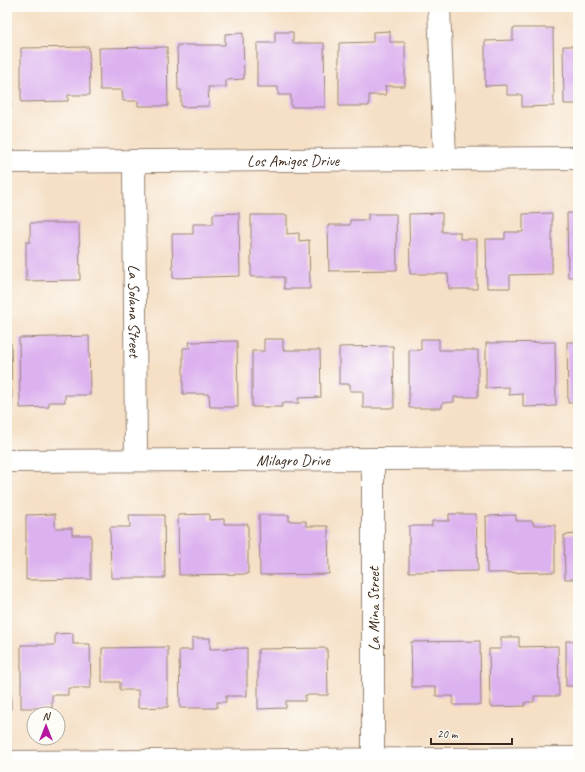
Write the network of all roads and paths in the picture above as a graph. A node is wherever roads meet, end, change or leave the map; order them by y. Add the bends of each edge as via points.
1 (439, 7) edge
2 (578, 158) edge
3 (444, 159) junction
4 (134, 161) junction
5 (7, 162) edge
6 (578, 458) edge
7 (373, 459) junction
8 (136, 460) junction
9 (7, 461) edge
10 (578, 758) edge
11 (373, 759) junction
12 (7, 762) edge

1 - 3 street
2 - 3 street, Los Amigos Drive
3 - 4 street, Los Amigos Drive
4 - 5 street, Los Amigos Drive
4 - 8 street, La Solana Street
6 - 7 street, Milagro Drive
7 - 8 street, Milagro Drive
7 - 11 street, La Mina Street
8 - 9 street, Milagro Drive
10 - 11 street
11 - 12 street

